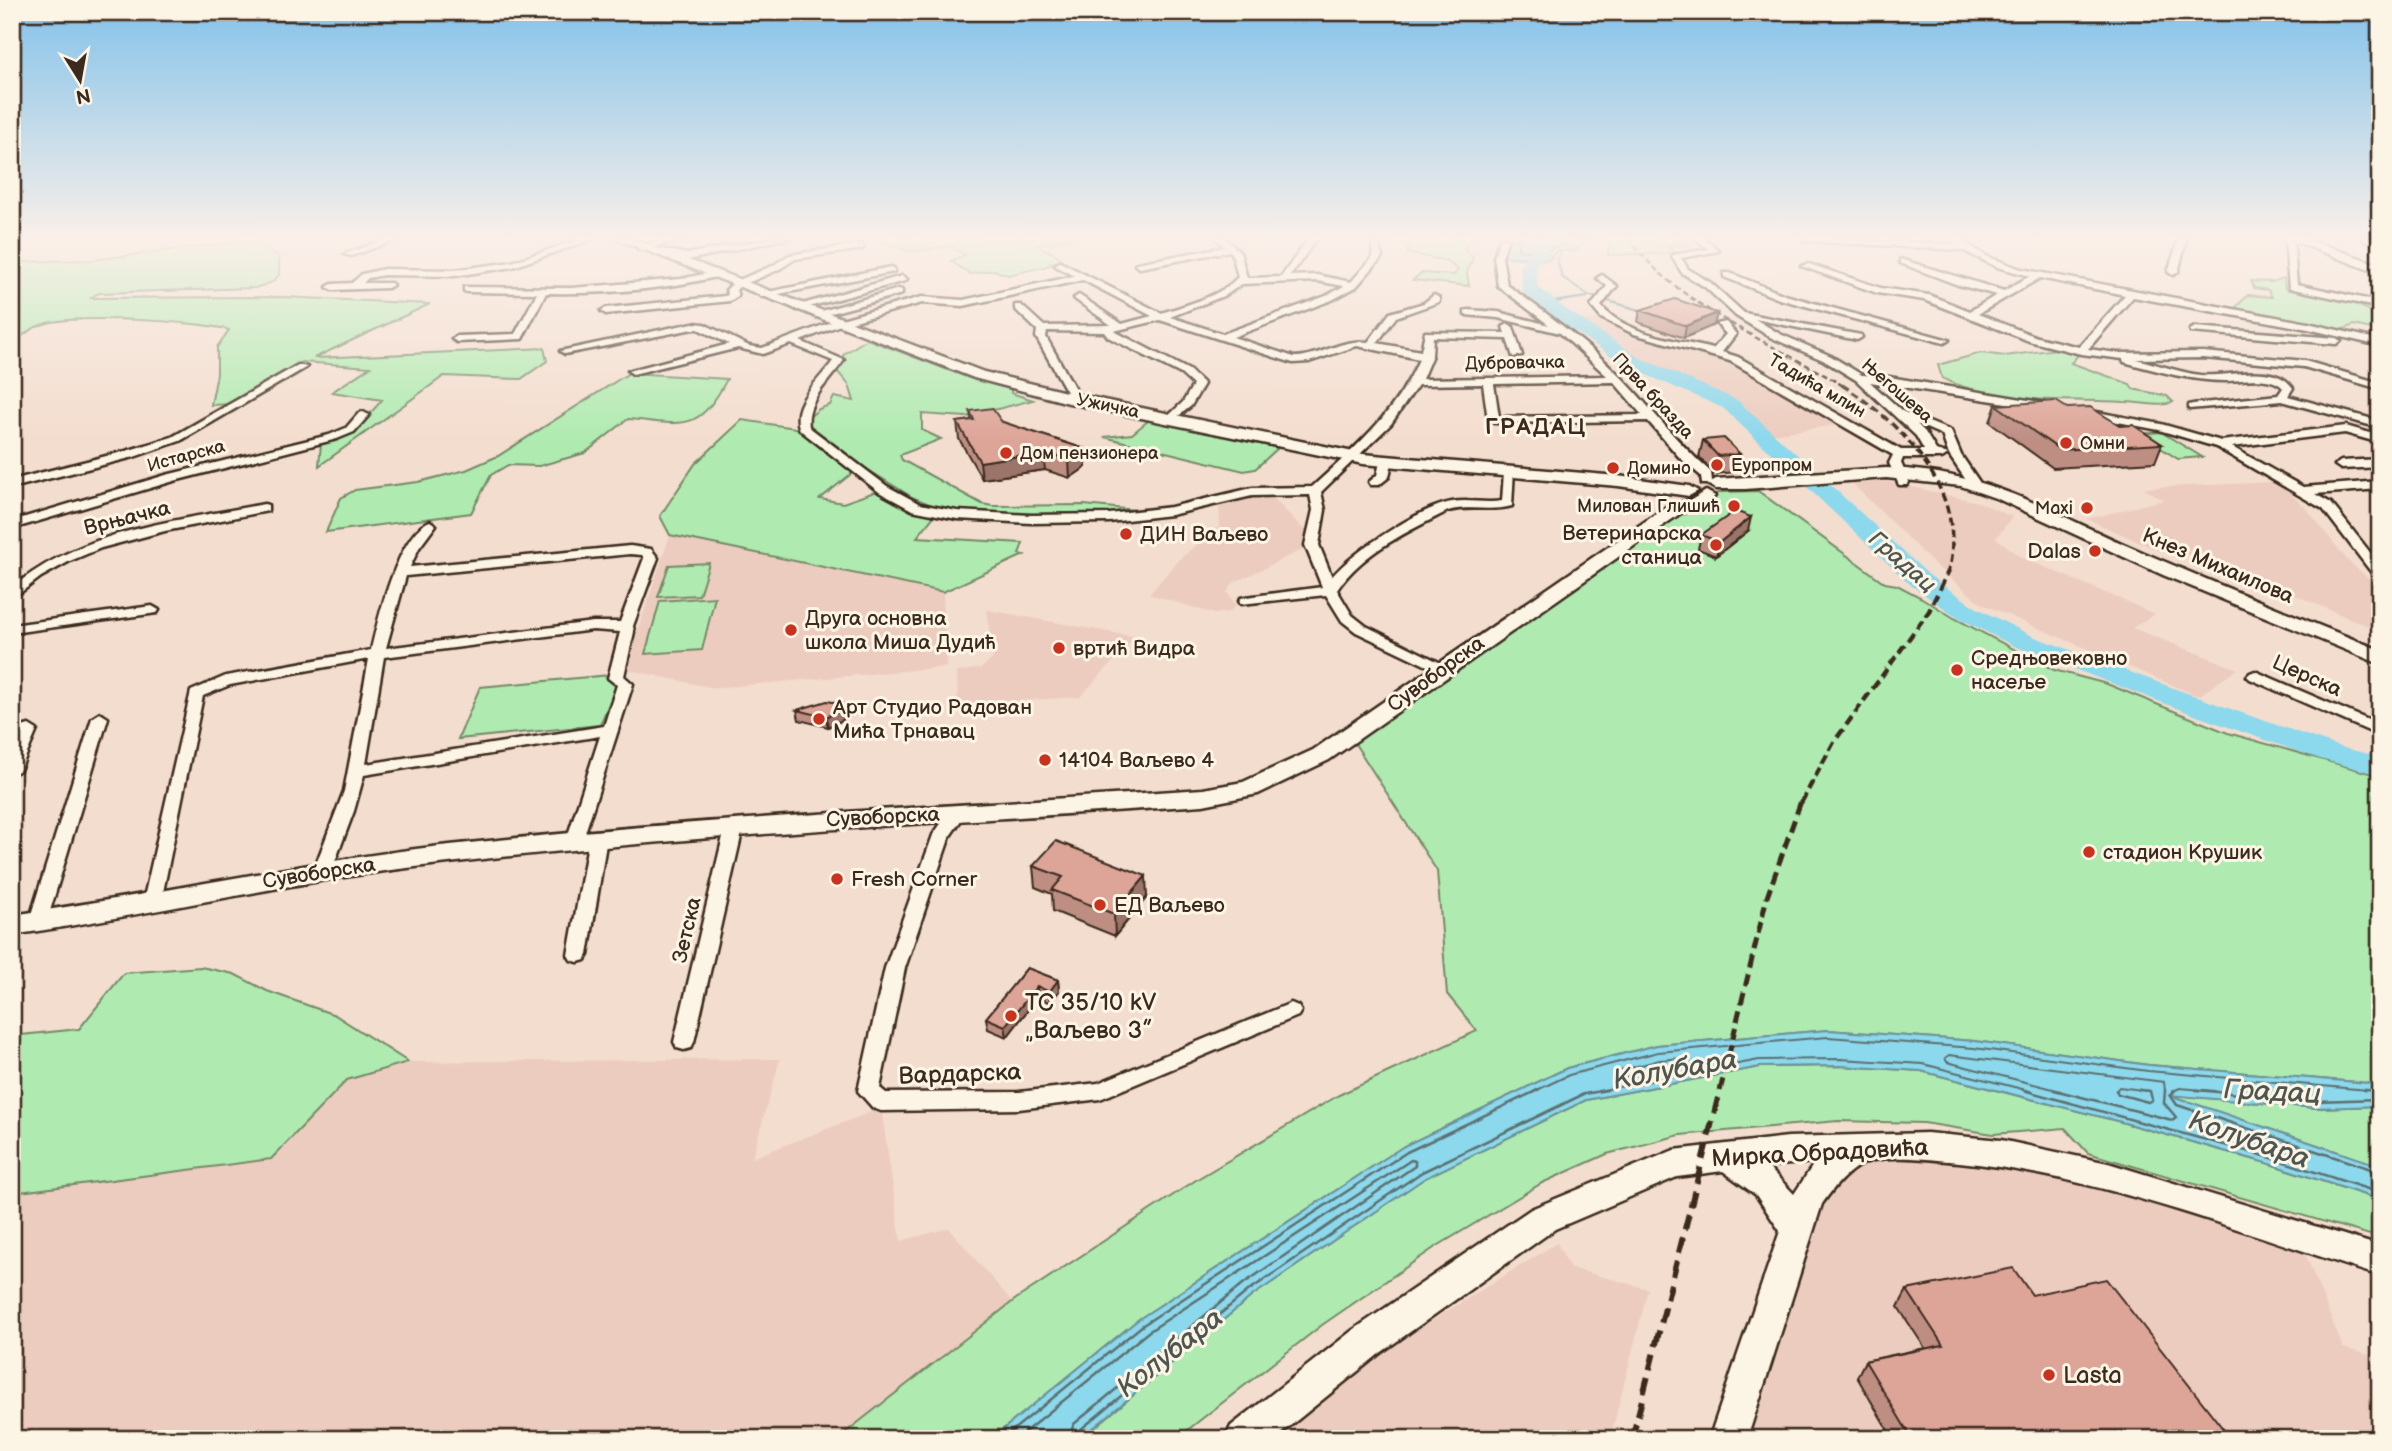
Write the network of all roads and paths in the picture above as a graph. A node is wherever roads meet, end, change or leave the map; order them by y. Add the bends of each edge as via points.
1 (535, 306) edge
2 (665, 306) edge
3 (794, 306) edge
4 (802, 306) edge
5 (847, 306) edge
6 (901, 306) edge
7 (1090, 306) edge
8 (1139, 306) edge
9 (1186, 306) edge
10 (1308, 306) edge
11 (1427, 306) edge
12 (1530, 306) edge
13 (1596, 306) edge
14 (1729, 306) edge
15 (1812, 306) edge
16 (1946, 306) edge
17 (1987, 306) edge
18 (2121, 306) edge
19 (2197, 306) edge
20 (797, 307) junction
21 (1018, 307) dead end
22 (606, 312) dead end
23 (1468, 313) dead end
24 (816, 314) junction
25 (1739, 314) junction
26 (1840, 314) junction
27 (1970, 315) junction
28 (1505, 316) junction
29 (1161, 317) junction
30 (837, 323) junction
31 (1722, 324) dead end
32 (1120, 327) junction
33 (1809, 327) junction
34 (1107, 328) junction
35 (1042, 329) junction
36 (2195, 330) dead end
37 (1564, 331) junction
38 (1510, 336) junction
39 (1224, 337) junction
40 (1857, 337) dead end
41 (457, 339) dead end
42 (1944, 340) dead end
43 (792, 341) junction
44 (2379, 343) edge
45 (739, 345) junction
46 (1371, 345) junction
47 (565, 351) dead end
48 (2081, 351) junction
49 (1716, 352) junction
50 (1427, 355) junction
51 (1517, 355) dead end
52 (2117, 356) junction
53 (302, 367) dead end
54 (633, 371) dead end
55 (1860, 378) junction
56 (1617, 379) junction
57 (1413, 382) junction
58 (1488, 382) junction
59 (2380, 386) edge
60 (1069, 398) junction
61 (2282, 398) junction
62 (2193, 407) dead end
63 (2061, 409) edge
64 (2075, 411) edge
65 (1900, 413) junction
66 (363, 415) dead end
67 (1649, 418) junction
68 (1171, 419) junction
69 (2380, 425) edge
70 (2380, 440) edge
71 (2220, 445) junction
72 (1932, 454) junction
73 (1955, 455) junction
74 (1352, 458) junction
75 (1386, 462) junction
76 (2380, 463) edge
77 (2341, 465) dead end
78 (1900, 469) junction
79 (1510, 472) junction
80 (1375, 482) dead end
81 (1974, 483) junction
82 (12, 484) edge
83 (2380, 485) edge
84 (1701, 488) junction
85 (1315, 491) junction
86 (2303, 491) junction
87 (264, 509) dead end
88 (2040, 514) junction
89 (12, 525) edge
90 (430, 526) dead end
91 (400, 572) junction
92 (2380, 574) edge
93 (1330, 590) junction
94 (12, 595) edge
95 (1246, 601) dead end
96 (152, 610) dead end
97 (626, 626) junction
98 (12, 629) edge
99 (378, 653) junction
100 (2380, 658) edge
101 (1441, 669) junction
102 (2255, 676) dead end
103 (100, 718) dead end
104 (610, 730) junction
105 (2380, 731) edge
106 (12, 734) edge
107 (12, 770) edge
108 (356, 771) junction
109 (957, 813) junction
110 (734, 828) junction
111 (586, 839) junction
112 (322, 872) junction
113 (152, 902) junction
114 (38, 921) junction
115 (12, 925) edge
116 (578, 955) dead end
117 (1291, 1011) dead end
118 (684, 1042) dead end
119 (1866, 1147) junction
120 (1724, 1156) junction
121 (1796, 1230) junction
122 (2380, 1261) edge
123 (1244, 1439) edge
124 (1728, 1439) edge

1 - 41 street via 518,337
2 - 22 street
3 - 20 main road, Ужичка
4 - 20 street
5 - 24 street
6 - 30 street
7 - 32 street
8 - 29 street
9 - 29 street
10 - 39 street
11 - 46 street via 1392,316
12 - 37 street, Прва бразда
13 - 49 street, Тадића млин via 1616,322
14 - 25 street, Његошева
15 - 26 street
16 - 27 street
17 - 27 street
18 - 48 street
19 - 44 street
20 - 24 main road, Ужичка
21 - 35 street
23 - 28 street
24 - 30 main road, Ужичка
25 - 33 street
25 - 55 street, Његошева
26 - 33 street
26 - 42 street
27 - 48 street
28 - 37 street
28 - 38 street
29 - 32 street
29 - 39 street
30 - 43 street
30 - 60 main road, Ужичка via 979,375
31 - 49 street via 1731,334
32 - 34 street
33 - 40 street
34 - 35 street
34 - 68 street via 1199,384
35 - 60 street via 1041,337 1072,392
36 - 44 street
37 - 56 street, Прва бразда
38 - 50 street via 1432,333
38 - 51 street
39 - 46 street via 1300,360 1352,344
43 - 45 street via 758,351
43 - 85 street via 839,360 806,405 804,428 883,489 916,507 957,515 1069,520 1191,508 1252,492
45 - 47 street via 693,326
45 - 54 street
46 - 50 street
48 - 52 street
49 - 78 street, Тадића млин via 1775,381
50 - 57 street
52 - 59 street via 2188,354 2305,365
52 - 61 street via 2193,377 2274,379 2288,388
53 - 82 street via 176,439
55 - 63 street
55 - 65 street, Његошева
56 - 58 street, Дубровачка
56 - 67 street, Прва бразда
57 - 58 street, Дубровачка
57 - 74 street via 1390,419
58 - 67 street via 1494,420
60 - 68 main road, Ужичка
61 - 62 street
61 - 69 street
64 - 71 street via 2161,426
65 - 72 street, Његошева via 1921,434
65 - 73 street via 1942,429
66 - 89 street, Истарска via 351,430 333,437 170,478
67 - 84 street, Прва бразда via 1707,475
68 - 74 main road, Ужичка
70 - 71 street via 2346,429
71 - 86 street
72 - 73 street
72 - 78 street
73 - 81 street
74 - 75 main road, Ужичка
74 - 85 street
75 - 79 main road, Ужичка
75 - 80 street via 1383,477
76 - 77 street
78 - 81 main road, Кнез Михаилова
78 - 84 main road, Кнез Михаилова
78 - 88 main road, Кнез Михаилова
79 - 84 main road, Ужичка
79 - 93 street via 1507,503 1444,508 1388,537 1336,576
81 - 88 main road, Кнез Михаилова
83 - 86 street
84 - 101 main road, Сувоборска via 1697,504 1675,509
85 - 93 street via 1319,510 1312,545
86 - 92 street via 2327,506
87 - 94 street, Врњачка via 92,547 41,571
88 - 100 main road, Кнез Михаилова
90 - 91 street via 410,548
91 - 97 street via 562,555 646,552 651,558
91 - 99 street
93 - 95 street
93 - 101 street via 1352,624
96 - 98 street
97 - 99 street via 593,625
97 - 104 street via 616,678 625,684
99 - 108 street
99 - 113 street via 226,681 196,694
101 - 109 main road, Сувоборска via 1321,755 1249,789 1203,797
102 - 105 street, Церска
103 - 114 street
104 - 108 street
104 - 111 street
106 - 107 street via 30,730
108 - 112 street
109 - 110 main road, Сувоборска
109 - 117 street, Вардарска via 942,835 895,968 869,1091 881,1102 968,1102 1100,1091
110 - 111 main road, Сувоборска
110 - 118 street, Зетска
111 - 112 main road, Сувоборска
111 - 116 street
112 - 113 main road, Сувоборска
113 - 114 main road, Сувоборска
114 - 115 main road, Сувоборска
119 - 120 main road, Мирка Обрадовића
119 - 121 main road via 1825,1173 1808,1198
119 - 122 main road, Мирка Обрадовића via 1927,1146 2001,1153 2108,1177
120 - 121 main road via 1756,1173 1778,1194
120 - 123 main road, Мирка Обрадовића via 1674,1164 1543,1219 1366,1342
121 - 124 main road

